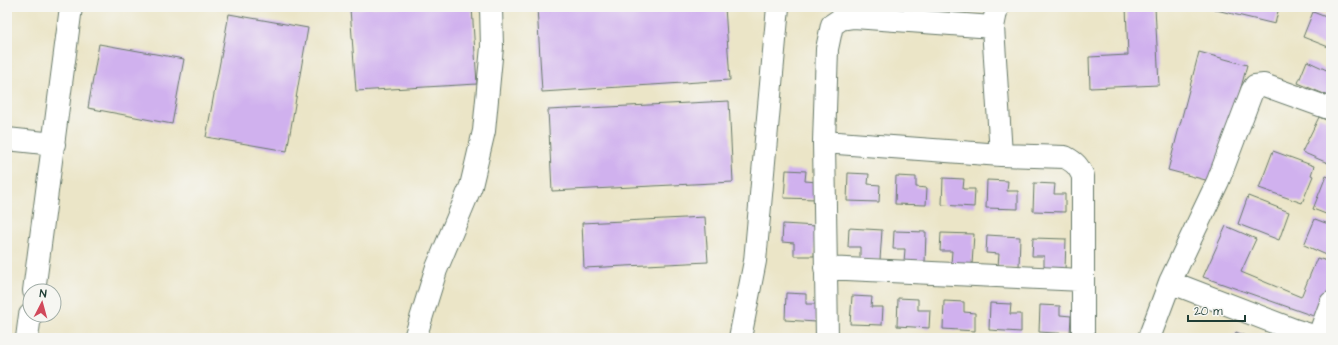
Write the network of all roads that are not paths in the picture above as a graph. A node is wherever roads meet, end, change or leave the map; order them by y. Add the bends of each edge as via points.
1 (71, 7) edge
2 (491, 7) edge
3 (778, 7) edge
4 (995, 17) edge
5 (1331, 109) edge
6 (7, 139) edge
7 (824, 142) junction
8 (54, 144) junction
9 (1001, 155) junction
10 (825, 268) junction
11 (1083, 280) junction
12 (1170, 282) junction
13 (35, 283) edge
14 (1331, 303) edge
15 (29, 323) edge
16 (1292, 334) edge
17 (27, 338) edge
18 (415, 338) edge
19 (740, 338) edge
20 (827, 338) edge
21 (1083, 338) edge
22 (1149, 338) edge
23 (1319, 338) edge

1 - 8 street
2 - 18 street via 492,47 484,131 471,186 436,270
3 - 19 street via 755,261
4 - 7 street via 854,17 841,19 832,25 827,49
4 - 9 street
5 - 12 street via 1264,85 1255,86 1218,181
6 - 8 street
7 - 9 street
7 - 10 street
8 - 13 street
9 - 11 street via 1065,157 1080,168 1083,176
10 - 11 street
10 - 20 street
11 - 21 street
12 - 16 street
12 - 22 street
14 - 23 street
15 - 17 street
16 - 23 street

